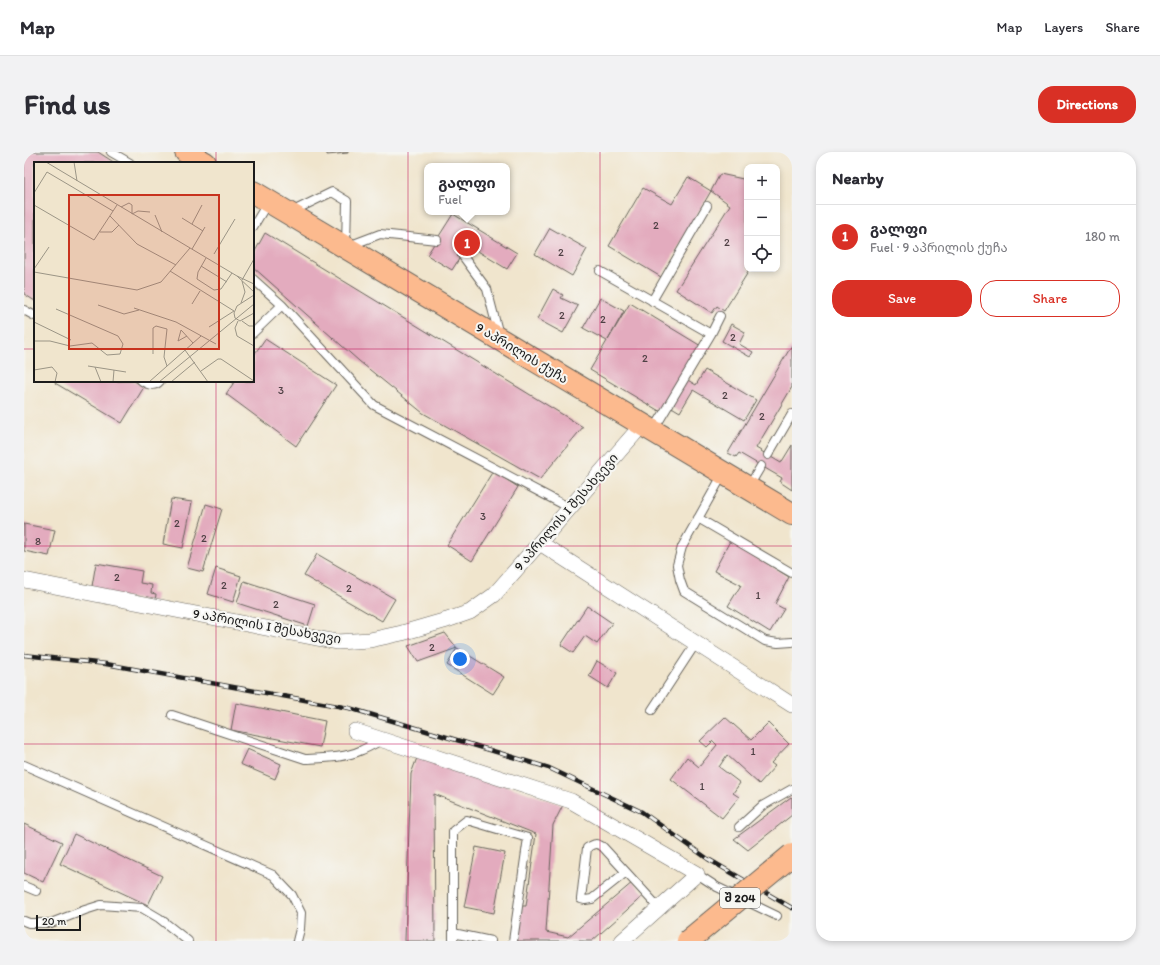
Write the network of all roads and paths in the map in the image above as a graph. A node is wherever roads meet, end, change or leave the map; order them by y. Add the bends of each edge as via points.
1 (111, 152) edge
2 (186, 152) edge
3 (128, 162) edge
4 (203, 162) edge
5 (261, 197) edge
6 (707, 206) dead end
7 (289, 213) junction
8 (254, 223) edge
9 (437, 240) dead end
10 (346, 247) junction
11 (462, 255) dead end
12 (600, 271) dead end
13 (254, 280) edge
14 (652, 301) junction
15 (282, 305) junction
16 (24, 310) edge
17 (34, 315) edge
18 (720, 316) dead end
19 (254, 332) edge
20 (711, 334) junction
21 (500, 340) junction
22 (144, 382) edge
23 (160, 382) edge
24 (792, 414) edge
25 (647, 428) junction
26 (768, 455) dead end
27 (761, 466) dead end
28 (723, 473) junction
29 (748, 488) junction
30 (570, 508) junction
31 (792, 514) edge
32 (698, 518) junction
33 (540, 543) junction
34 (792, 573) edge
35 (24, 580) edge
36 (792, 642) edge
37 (696, 643) junction
38 (792, 705) edge
39 (652, 710) dead end
40 (172, 715) dead end
41 (355, 731) dead end
42 (382, 740) junction
43 (24, 765) edge
44 (792, 789) edge
45 (739, 827) dead end
46 (792, 855) edge
47 (626, 872) junction
48 (697, 874) junction
49 (24, 886) edge
50 (36, 891) dead end
51 (659, 908) junction
52 (777, 916) dead end
53 (24, 922) edge
54 (453, 937) edge
55 (188, 941) edge
56 (297, 941) edge
57 (491, 941) edge
58 (513, 941) edge
59 (622, 941) edge
60 (688, 941) edge

1 - 3 lane
2 - 4 main road
5 - 7 main road, 9 აპრილის ქუჩა
5 - 8 lane
6 - 14 lane
7 - 10 main road, 9 აპრილის ქუჩა
7 - 10 lane via 332,192 347,201
9 - 10 lane via 380,234
10 - 21 main road, 9 აპრილის ქუჩა
11 - 21 lane via 487,289
12 - 14 lane
13 - 15 lane
14 - 20 lane
15 - 19 lane
15 - 30 lane via 374,404
16 - 17 lane
18 - 20 lane
20 - 25 lane
21 - 25 main road, 9 აპრილის ქუჩა
22 - 23 lane via 154,385
24 - 26 lane
25 - 28 main road, 9 აპრილის ქუჩა
25 - 30 street, 9 აპრილის I შესახვევი
27 - 29 lane
28 - 29 main road, 9 აპრილის ქუჩა
28 - 32 lane
29 - 31 main road, 9 აპრილის ქუჩა
30 - 33 street, 9 აპრილის I შესახვევი
32 - 34 lane
32 - 36 lane via 682,547 677,565 684,591 765,641
33 - 35 street, 9 აპრილის I შესახვევი via 494,595 470,612 402,633 337,642
33 - 37 street
37 - 38 street
37 - 39 lane
40 - 42 lane via 305,759 344,756 362,751
41 - 42 street
42 - 48 street via 571,801
43 - 56 lane via 273,875 292,895 301,913
44 - 45 lane via 762,806
46 - 60 main road, შ 204, bridge
47 - 47 lane via 592,899 581,899 587,848 593,844 603,847
47 - 51 lane
48 - 51 street
48 - 52 lane via 717,887
49 - 50 lane
51 - 59 street
53 - 55 lane via 51,923 101,905 142,908
54 - 57 lane
54 - 58 lane via 453,831 467,820 528,838

